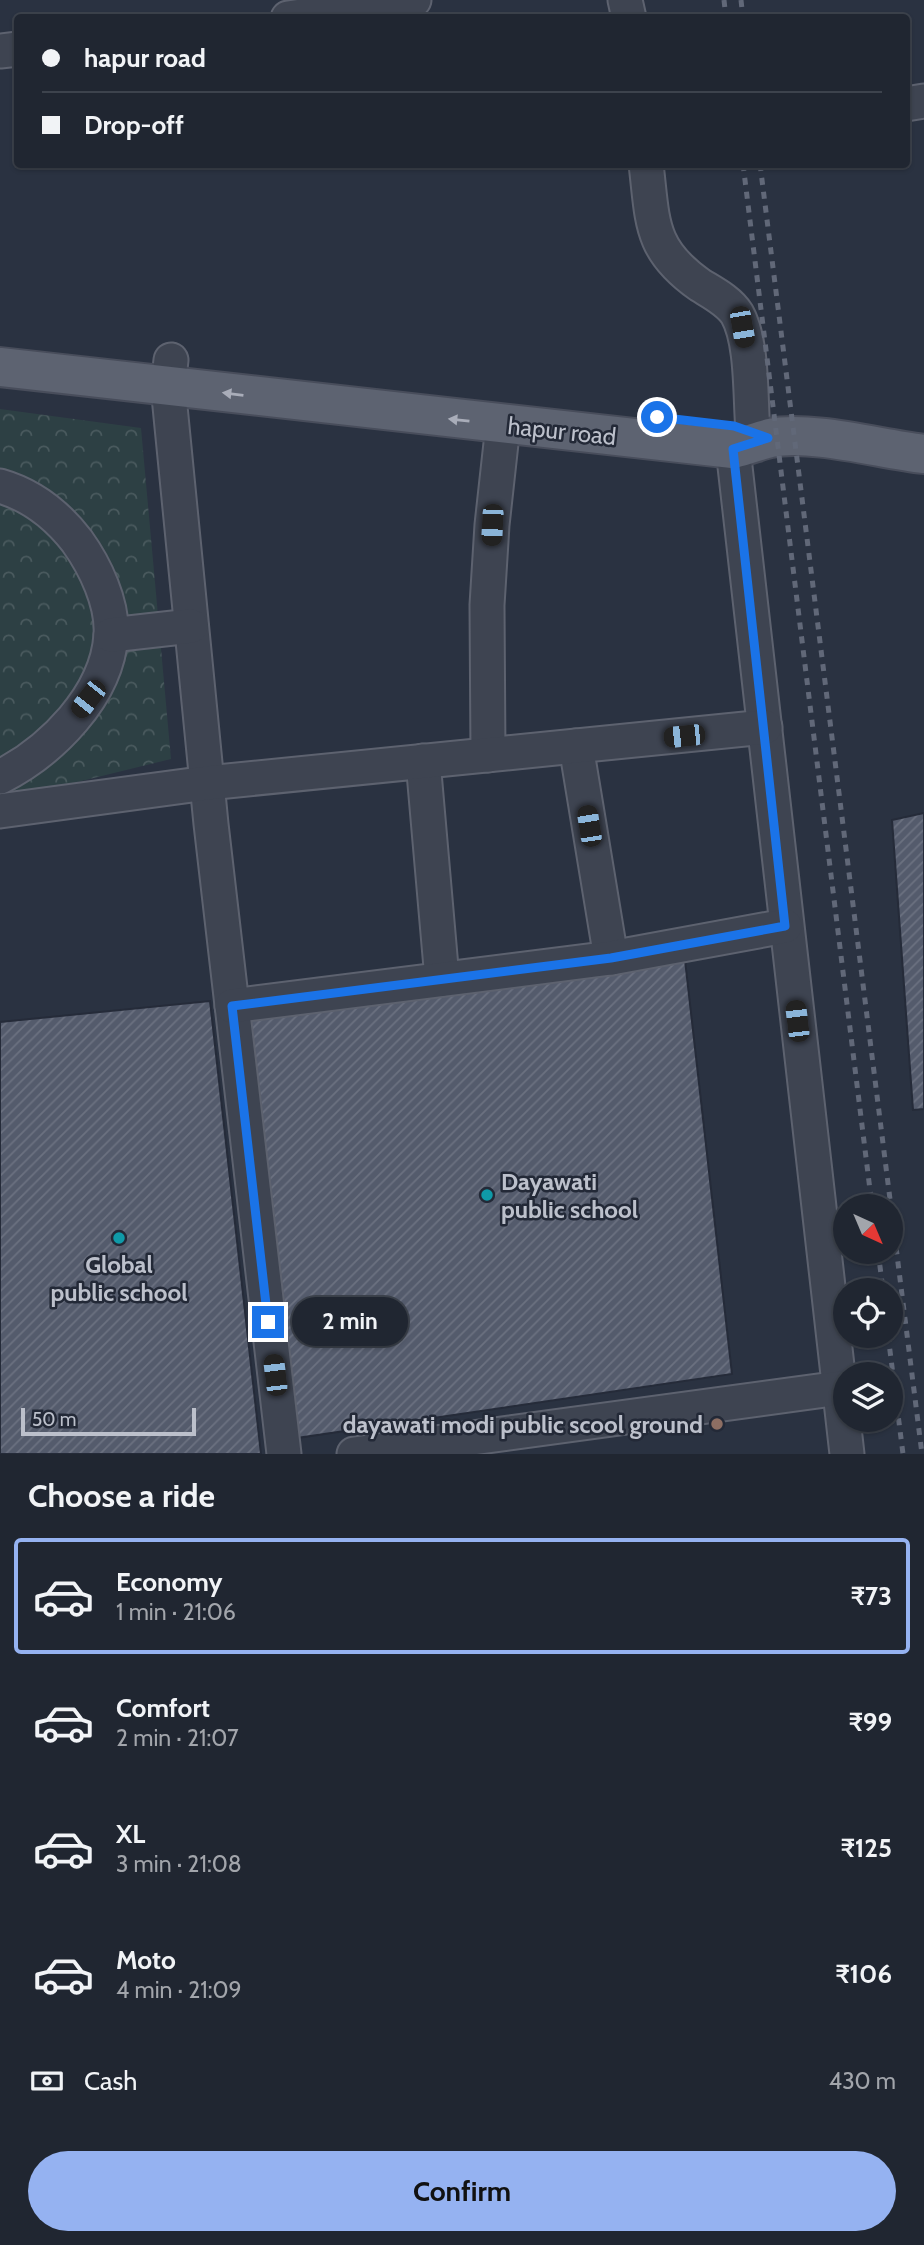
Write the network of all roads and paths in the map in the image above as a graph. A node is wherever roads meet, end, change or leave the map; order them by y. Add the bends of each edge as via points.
1 (414, 0) edge
2 (316, 14) edge
3 (647, 168) edge
4 (0, 341) edge
5 (0, 368) edge
6 (169, 374) junction
7 (273, 385) junction
8 (503, 425) junction
9 (924, 436) edge
10 (752, 439) junction
11 (840, 441) junction
12 (924, 454) edge
13 (0, 486) edge
14 (191, 626) junction
15 (111, 635) junction
16 (765, 727) junction
17 (576, 746) junction
18 (488, 755) junction
19 (423, 761) junction
20 (0, 777) edge
21 (207, 783) junction
22 (0, 811) edge
23 (785, 926) junction
24 (611, 958) junction
25 (442, 979) junction
26 (232, 1006) junction
27 (836, 1362) edge
28 (833, 1389) edge
29 (844, 1432) edge
30 (284, 1454) edge
31 (354, 1454) edge
32 (847, 1454) edge

1 - 2 street
3 - 10 street via 657,239 666,257 737,314 747,354
4 - 6 main road, hapur road
5 - 6 main road, hapur road
6 - 7 main road, hapur road
6 - 14 street
8 -> 7 main road, hapur road
7 - 10 main road, hapur road
8 - 10 main road, hapur road
8 - 18 street via 488,605
9 - 11 main road via 866,433
10 - 11 main road
10 - 16 street
11 - 12 main road
13 - 15 street via 47,509 91,560 108,610
14 - 15 street
14 - 21 street
15 - 20 street via 88,699 70,724 37,754
16 - 17 street
16 - 23 street
17 - 18 street
17 - 24 street
18 - 19 street
19 - 21 street
19 - 25 street
21 - 22 street
21 - 26 street
23 - 24 street
23 - 27 street
24 - 25 street
25 - 26 street
26 - 30 street
28 - 31 street
29 - 32 street

